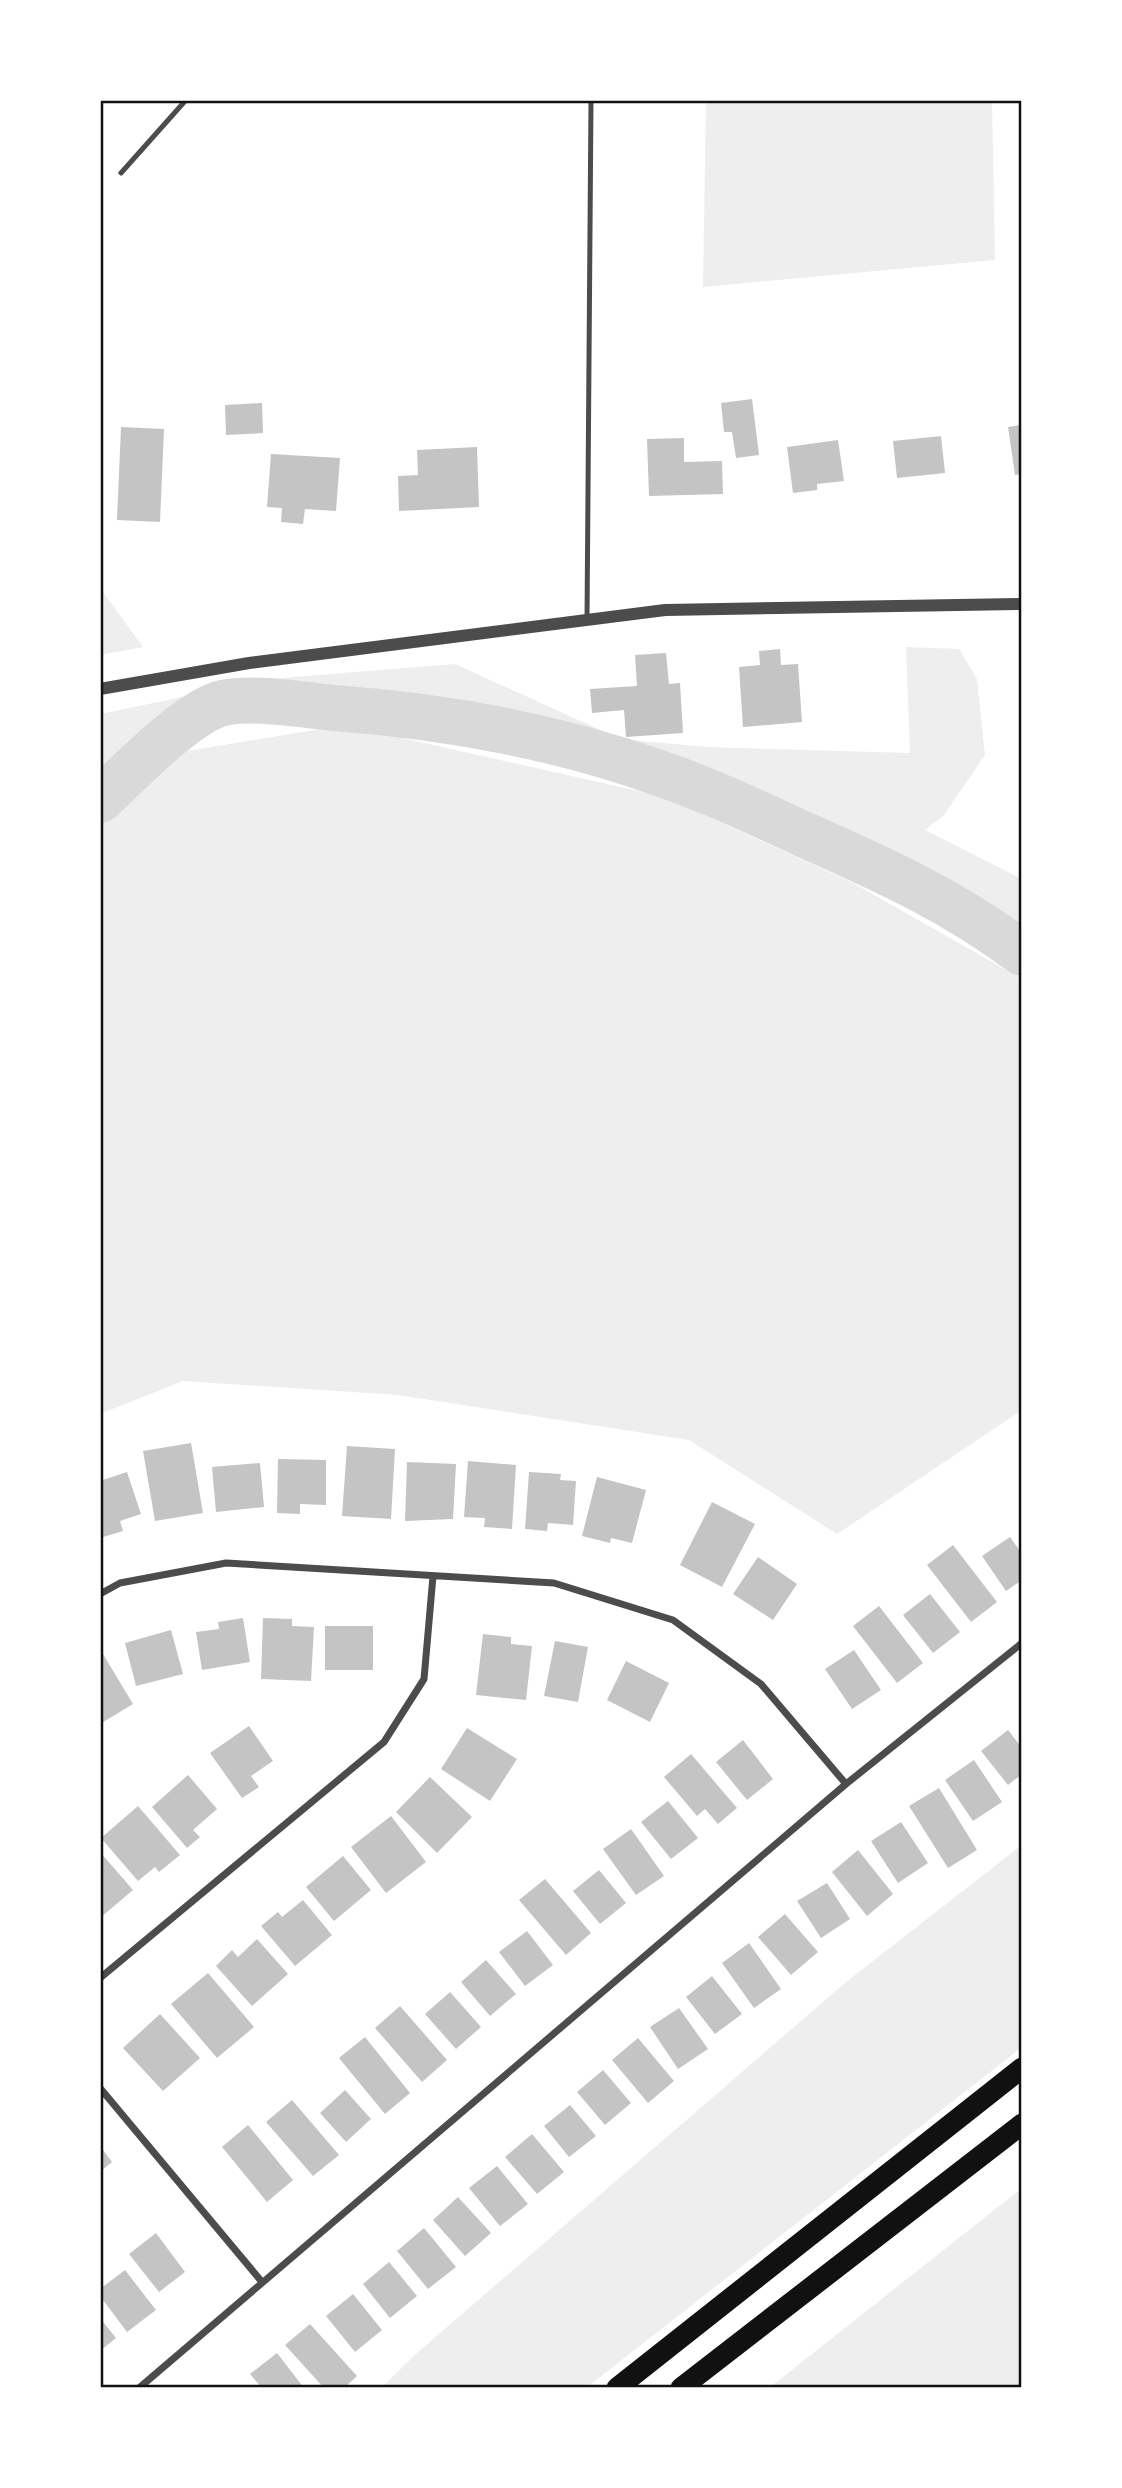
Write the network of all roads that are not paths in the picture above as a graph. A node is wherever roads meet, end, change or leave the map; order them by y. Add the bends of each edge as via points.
1 (186, 100) edge
2 (590, 100) edge
3 (121, 173) dead end
4 (1022, 604) edge
5 (587, 620) junction
6 (100, 689) edge
7 (433, 1576) junction
8 (100, 1594) edge
9 (1022, 1643) edge
10 (846, 1784) junction
11 (100, 1978) edge
12 (1022, 2068) edge
13 (100, 2088) edge
14 (1022, 2124) edge
15 (261, 2282) junction
16 (139, 2388) edge
17 (617, 2388) edge
18 (681, 2388) edge

1 - 3 lane
2 - 5 lane
4 - 5 street via 665,610
5 - 6 street via 249,663
7 - 8 street via 226,1563 120,1583
7 - 10 street via 554,1583 673,1620 761,1685
7 - 11 street via 424,1679 384,1742
9 - 10 street
10 - 15 street
12 - 17 highway
13 - 15 street
14 - 18 highway
15 - 16 street

